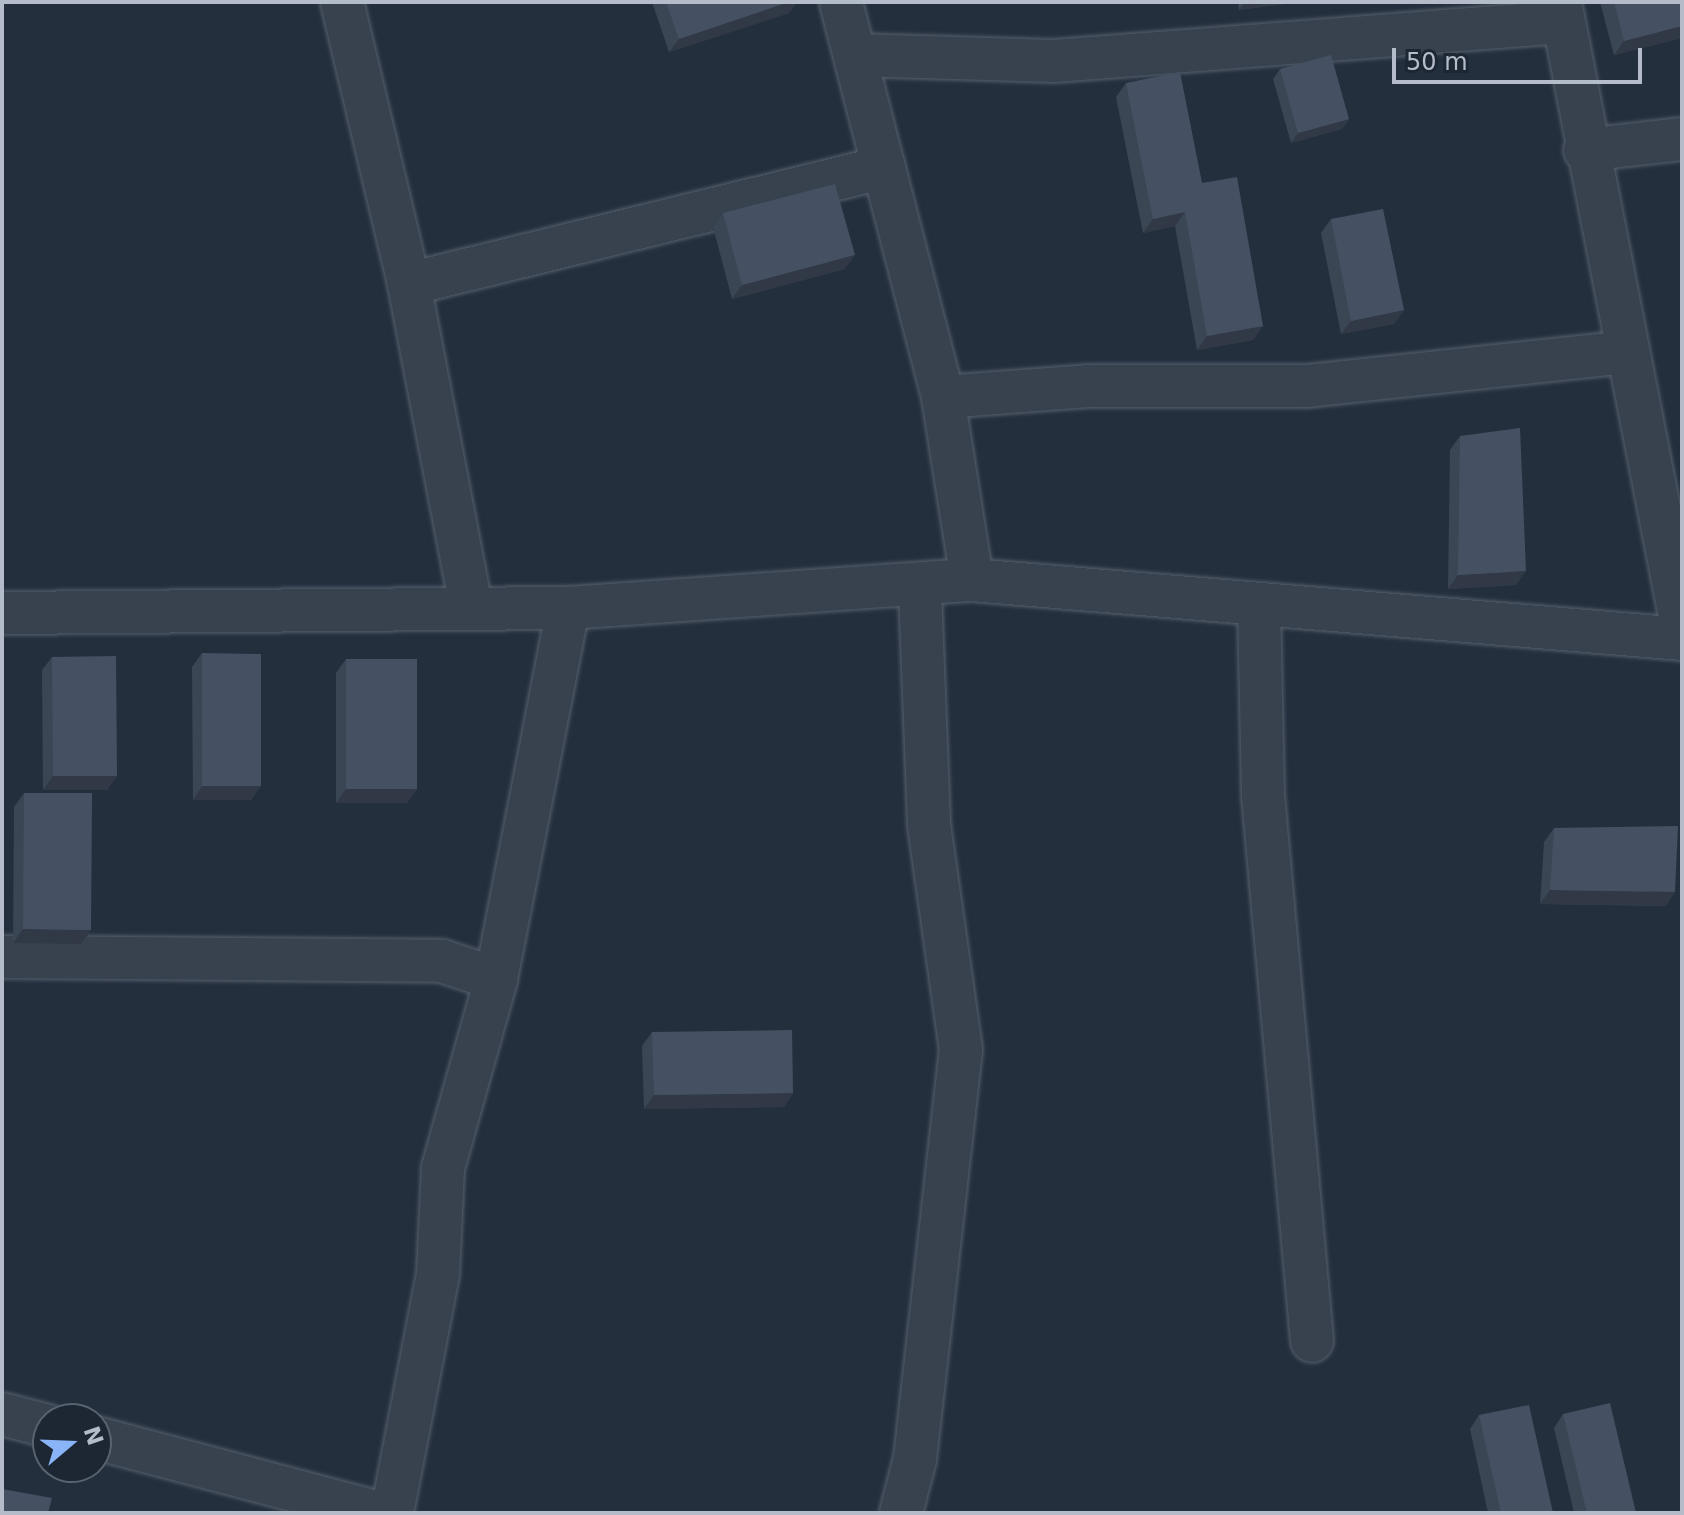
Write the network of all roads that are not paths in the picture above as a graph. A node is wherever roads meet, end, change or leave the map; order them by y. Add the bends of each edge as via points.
1 (342, 2) edge
2 (841, 2) edge
3 (1562, 12) edge
4 (855, 55) junction
5 (1682, 139) edge
6 (1585, 150) junction
7 (884, 167) junction
8 (409, 284) junction
9 (1626, 352) junction
10 (943, 397) junction
11 (972, 580) junction
12 (920, 588) junction
13 (1259, 604) junction
14 (471, 607) junction
15 (568, 608) junction
16 (2, 613) edge
17 (1682, 626) edge
18 (1682, 639) edge
19 (2, 957) edge
20 (496, 979) junction
21 (1312, 1341) dead end
22 (2, 1414) edge
23 (32, 1422) edge
24 (112, 1443) edge
25 (311, 1504) edge
26 (380, 1513) edge
27 (392, 1513) edge
28 (901, 1513) edge

1 - 8 street
2 - 4 street
3 - 4 street via 1054,61
3 - 6 street
4 - 7 street
5 - 6 street
6 - 9 street
7 - 8 street
7 - 10 street
8 - 14 street
9 - 10 street via 1308,386 1088,386
9 - 17 street
10 - 11 street
11 - 12 street
11 - 13 street
12 - 15 street
12 - 28 street via 929,824 961,1050 919,1428
13 - 18 street
13 - 21 street via 1263,795
14 - 15 street
14 - 16 street
15 - 20 street
19 - 20 street via 442,961
20 - 27 street via 443,1168 438,1274
22 - 23 street
24 - 25 street
25 - 26 street

